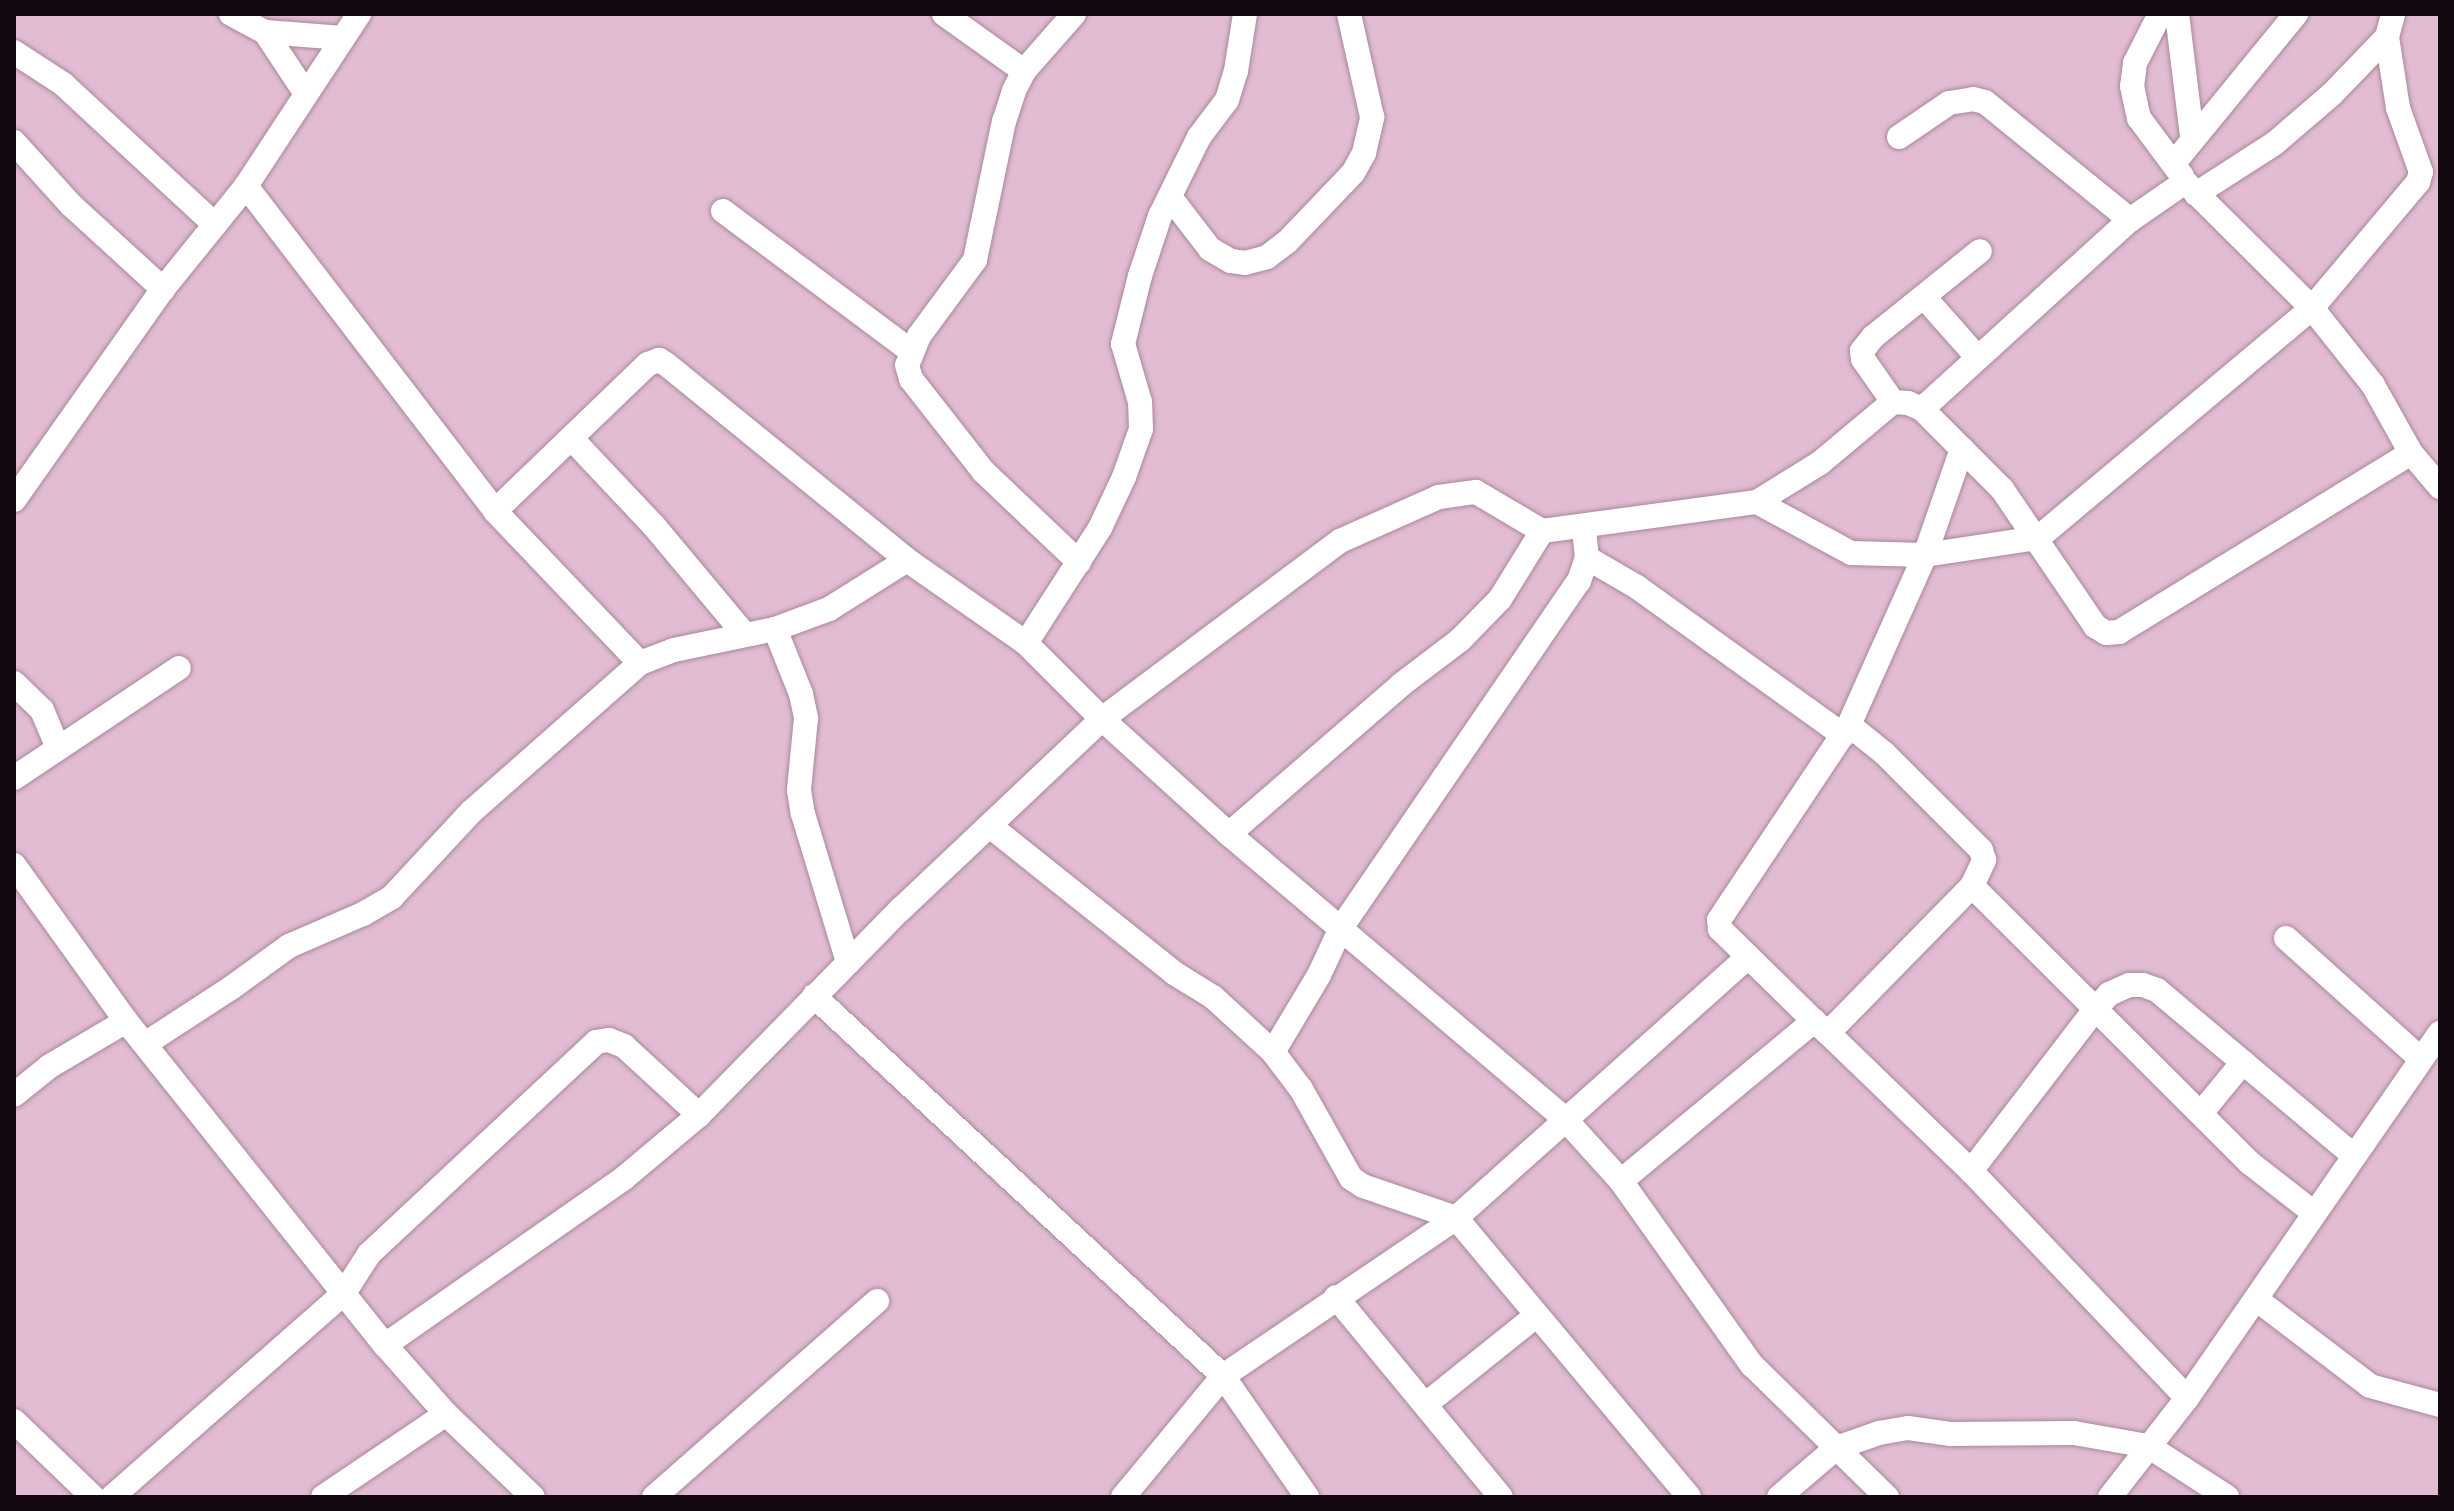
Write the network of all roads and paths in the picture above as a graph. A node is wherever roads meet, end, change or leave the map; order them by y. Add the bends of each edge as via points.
1 (231, 14) edge
2 (359, 14) edge
3 (944, 14) edge
4 (1074, 14) edge
5 (1245, 14) edge
6 (1349, 14) edge
7 (2160, 14) edge
8 (2177, 14) edge
9 (2296, 14) edge
10 (2390, 26) edge
11 (265, 32) junction
12 (343, 38) junction
13 (14, 52) edge
14 (1024, 71) junction
15 (306, 94) junction
16 (1899, 137) dead end
17 (2192, 137) junction
18 (14, 142) edge
19 (2185, 180) junction
20 (246, 186) junction
21 (1170, 197) junction
22 (723, 211) dead end
23 (2130, 220) junction
24 (215, 225) junction
25 (1980, 251) dead end
26 (163, 289) junction
27 (1924, 297) junction
28 (2312, 308) junction
29 (911, 351) junction
30 (1978, 358) junction
31 (1893, 402) junction
32 (1922, 409) junction
33 (571, 438) junction
34 (1962, 449) junction
35 (2411, 453) junction
36 (2440, 487) edge
37 (14, 500) edge
38 (1757, 502) junction
39 (495, 511) junction
40 (1584, 528) junction
41 (1542, 531) junction
42 (2038, 538) junction
43 (1925, 555) junction
44 (1587, 558) junction
45 (907, 560) junction
46 (1079, 562) junction
47 (775, 629) junction
48 (745, 635) junction
49 (1026, 643) junction
50 (640, 663) junction
51 (179, 668) dead end
52 (14, 683) edge
53 (1102, 719) junction
54 (1846, 730) junction
55 (58, 748) junction
56 (14, 778) edge
57 (990, 826) junction
58 (1229, 834) junction
59 (14, 865) edge
60 (1972, 886) junction
61 (1341, 928) junction
62 (2286, 938) dead end
63 (1748, 957) junction
64 (848, 962) junction
65 (814, 996) junction
66 (2097, 1007) junction
67 (126, 1021) junction
68 (1821, 1027) junction
69 (2440, 1033) edge
70 (145, 1044) junction
71 (1273, 1052) junction
72 (2421, 1059) junction
73 (2243, 1062) junction
74 (14, 1095) edge
75 (2201, 1113) junction
76 (699, 1115) junction
77 (1565, 1119) junction
78 (2353, 1155) junction
79 (1971, 1171) junction
80 (1621, 1181) junction
81 (2314, 1213) junction
82 (1456, 1218) junction
83 (344, 1293) junction
84 (1336, 1297) junction
85 (2256, 1299) junction
86 (877, 1301) dead end
87 (1537, 1315) junction
88 (385, 1345) junction
89 (1223, 1376) junction
90 (2187, 1398) junction
91 (1426, 1404) junction
92 (2440, 1405) edge
93 (446, 1414) junction
94 (14, 1421) edge
95 (2148, 1446) junction
96 (1836, 1448) junction
97 (93, 1497) edge
98 (112, 1497) edge
99 (323, 1497) edge
100 (533, 1497) edge
101 (654, 1497) edge
102 (1123, 1497) edge
103 (1307, 1497) edge
104 (1501, 1497) edge
105 (1689, 1497) edge
106 (1779, 1497) edge
107 (1887, 1497) edge
108 (2110, 1497) edge
109 (2227, 1497) edge

1 - 11 street
2 - 12 street
3 - 14 street
4 - 14 street
5 - 21 street via 1227,100 1199,137
6 - 21 street via 1372,117 1364,153 1353,173 1287,242 1267,257 1231,261 1210,249
7 - 19 street via 2135,63 2132,86 2139,118
8 - 17 street
9 - 17 street
10 - 19 street via 2332,94 2275,143
10 - 28 street via 2398,108 2421,172
11 - 12 street
11 - 15 street
12 - 15 street
13 - 24 street via 63,84
14 - 29 street via 1004,121 975,260
15 - 20 street
16 - 23 street via 1949,103 1985,102
17 - 19 street
18 - 26 street via 71,205
19 - 23 street
19 - 28 street
20 - 24 street
20 - 39 street
21 - 46 street via 1140,276 1123,344 1140,402 1141,429 1124,477
22 - 29 street
23 - 30 street
24 - 26 street
25 - 27 street
26 - 37 street
27 - 30 street
27 - 31 street via 1862,351
28 - 35 street via 2373,385
28 - 42 street
29 - 46 street via 911,379 984,472
30 - 32 street
31 - 32 street
31 - 38 street via 1820,463
32 - 34 street
33 - 39 street
33 - 45 street via 648,364 659,360
33 - 48 street
34 - 42 street via 2002,489
34 - 43 street
35 - 36 street
35 - 42 street via 2119,632 2106,633 2095,626
38 - 40 street
38 - 43 street via 1851,553
39 - 50 street
40 - 41 street
40 - 44 street
41 - 53 street via 1476,492 1439,497 1340,541
41 - 58 street via 1500,599 1460,640
42 - 43 street
43 - 54 street
44 - 54 street
44 - 61 street via 1579,581
45 - 47 street via 829,609
45 - 49 street
46 - 49 street
47 - 48 street
47 - 64 street via 806,718 799,790 803,814
48 - 50 street
49 - 53 street
50 - 70 street via 471,812 392,897 289,946
51 - 55 street
52 - 55 street via 42,710
53 - 57 street
53 - 58 street
54 - 60 street via 1884,753 1981,850 1984,860
54 - 63 street via 1719,920 1720,929
55 - 56 street
57 - 64 street
57 - 71 street via 1174,973 1213,997
58 - 61 street
59 - 67 street
60 - 66 street
60 - 68 street
61 - 71 street
61 - 77 street
62 - 72 street
63 - 68 street
63 - 77 street
64 - 65 street
65 - 76 street
65 - 89 street
66 - 73 street via 2119,989 2143,985 2157,990
66 - 75 street
66 - 79 street
67 - 70 street
67 - 74 street via 50,1066
68 - 79 street
68 - 80 street
69 - 72 street
70 - 83 street
71 - 82 street via 1301,1089 1351,1178
72 - 78 street
73 - 75 street
73 - 78 street
75 - 81 street via 2250,1163
76 - 83 street via 624,1046 596,1042 369,1254
76 - 88 street via 624,1178
77 - 80 street
77 - 82 street
78 - 81 street
79 - 90 street
80 - 96 street via 1752,1365
81 - 85 street
82 - 84 street
82 - 87 street
83 - 88 street
83 - 98 street
84 - 89 street
84 - 91 street
85 - 90 street
85 - 92 street via 2370,1386
86 - 101 street
87 - 91 street
87 - 105 street
88 - 93 street
89 - 102 street
89 - 103 street
90 - 95 street
91 - 104 street
93 - 99 street
93 - 100 street
94 - 97 street
95 - 96 street via 2074,1433 1963,1435 1908,1428
95 - 108 street
95 - 109 street
96 - 106 street
96 - 107 street

